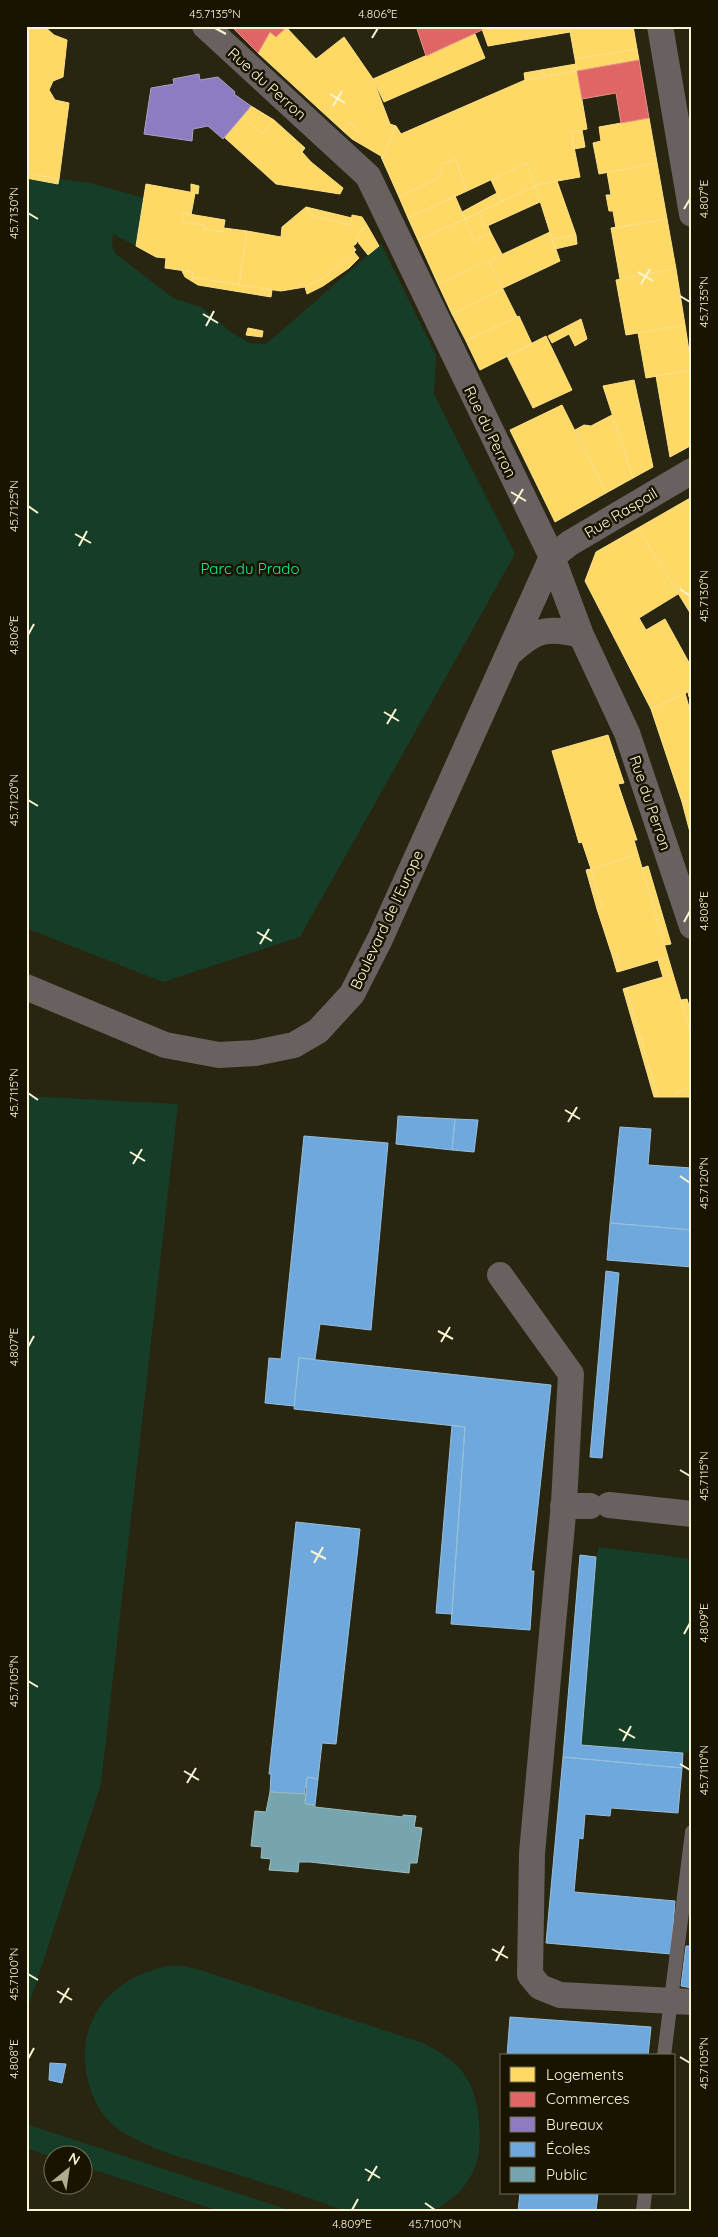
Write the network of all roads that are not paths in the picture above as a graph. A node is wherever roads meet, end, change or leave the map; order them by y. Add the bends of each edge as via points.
1 (204, 26) edge
2 (660, 26) edge
3 (692, 214) edge
4 (692, 471) edge
5 (552, 557) junction
6 (581, 635) junction
7 (507, 656) junction
8 (692, 926) edge
9 (26, 987) edge
10 (500, 1275) dead end
11 (563, 1506) junction
12 (692, 1514) edge
13 (692, 1832) edge
14 (682, 2001) edge
15 (665, 2054) edge
16 (645, 2194) edge
17 (643, 2211) edge

1 - 5 street, Rue du Perron via 368,176
2 - 3 street
4 - 5 street, Rue Raspail via 570,543
5 - 6 street, Rue du Perron
5 - 7 street, Boulevard de l'Europe
6 - 7 street, Boulevard de l'Europe via 560,629 542,631 526,639
6 - 8 street, Rue du Perron via 627,733
7 - 9 street, Boulevard de l'Europe via 380,939 352,994 318,1031 294,1045 255,1053 219,1055 194,1052 165,1045
10 - 11 street via 571,1374
11 - 12 street via 600,1505
11 - 14 street via 532,1854 530,1975 540,1987 560,1995
13 - 14 lane
14 - 15 lane
16 - 17 lane

